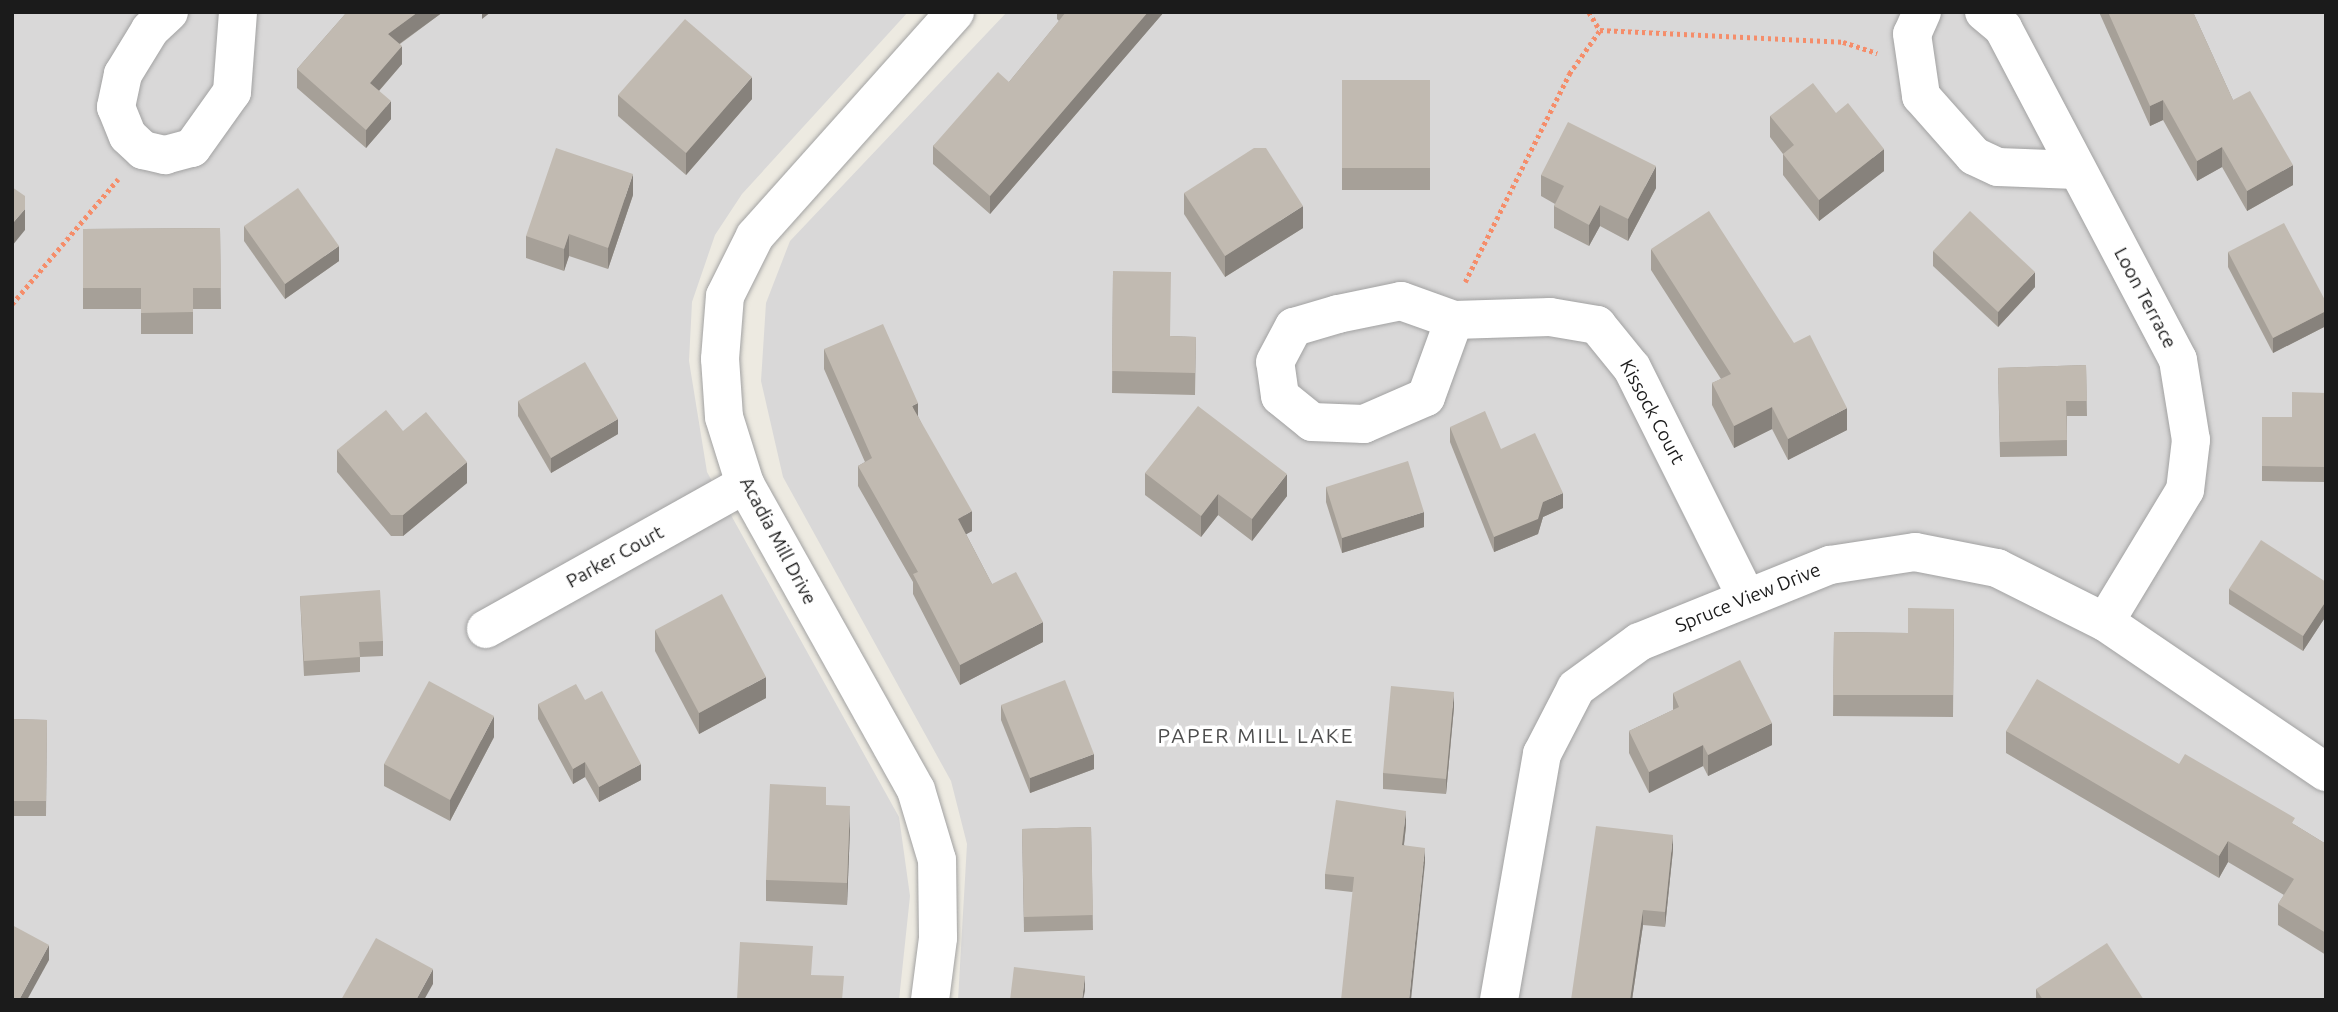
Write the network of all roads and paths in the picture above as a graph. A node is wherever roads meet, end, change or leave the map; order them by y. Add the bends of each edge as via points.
1 (169, 12) edge
2 (238, 12) edge
3 (955, 12) edge
4 (1589, 12) edge
5 (1922, 12) edge
6 (1984, 12) edge
7 (1600, 30) junction
8 (1914, 65) junction
9 (143, 150) junction
10 (2076, 170) junction
11 (12, 304) edge
12 (1454, 320) junction
13 (745, 484) junction
14 (1745, 595) junction
15 (2105, 622) junction
16 (486, 629) dead end
17 (2326, 772) edge
18 (930, 1000) edge
19 (1499, 1000) edge

1 - 9 street via 150,30 123,74 116,107 128,136
2 - 9 street via 238,68 215,122 192,148 165,155
3 - 13 street, Acadia Mill Drive via 755,236 725,296 719,359 724,417
4 - 7 path
5 - 8 street via 1912,34
6 - 10 street, Loon Terrace via 2003,28
7 - 8 path via 1843,42
7 - 12 path via 1563,86 1462,288
8 - 10 street via 1921,96 1974,156 1998,167
9 - 11 path
10 - 15 street, Loon Terrace via 2178,360 2191,440 2185,489
12 - 12 street, Kissock Court via 1426,397 1364,424 1312,422 1280,396 1275,362 1294,327 1401,301
12 - 14 street, Kissock Court via 1550,317 1597,325 1632,368
13 - 16 street, Parker Court
13 - 18 street, Acadia Mill Drive via 916,790 937,860 938,938
14 - 15 street, Spruce View Drive via 1830,565 1915,552 1997,568
14 - 19 street, Spruce View Drive via 1639,642 1576,688 1542,754
15 - 17 street, Spruce View Drive

